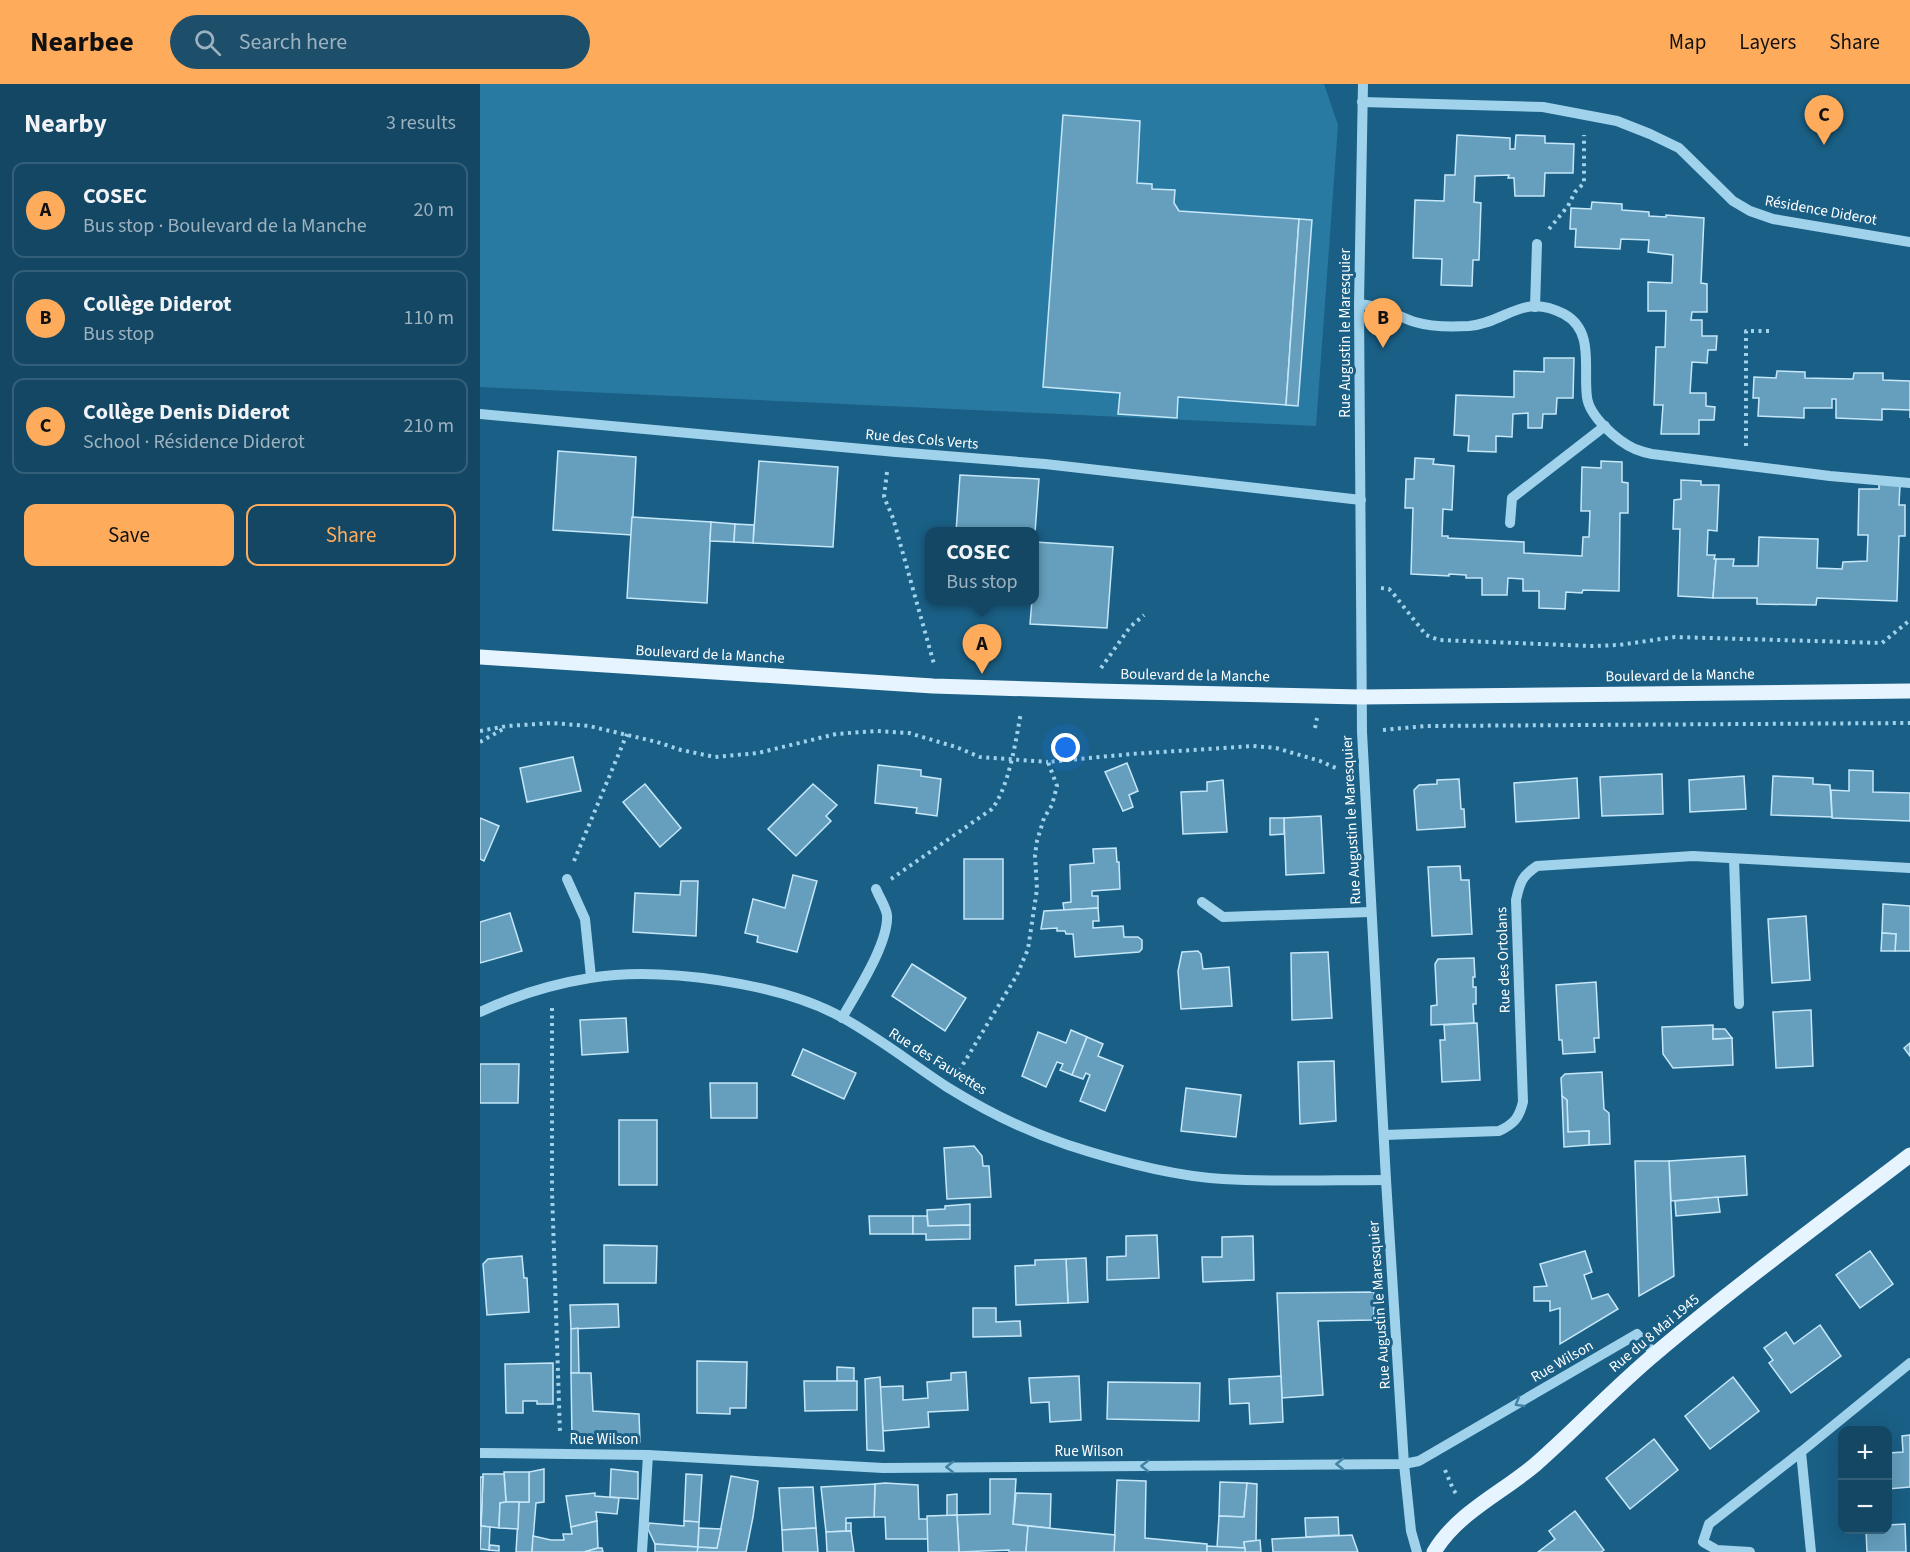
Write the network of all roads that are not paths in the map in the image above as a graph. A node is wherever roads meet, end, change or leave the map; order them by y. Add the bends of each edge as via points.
1 (1363, 84) edge
2 (1362, 102) junction
3 (1910, 242) edge
4 (1537, 244) road end
5 (1359, 303) junction
6 (1535, 307) junction
7 (480, 414) edge
8 (1605, 426) junction
9 (1910, 483) edge
10 (1361, 500) junction
11 (1510, 523) dead end
12 (480, 657) edge
13 (1910, 691) edge
14 (1361, 697) junction
15 (1734, 859) junction
16 (1910, 868) edge
17 (567, 879) road end
18 (876, 890) road end
19 (1202, 902) dead end
20 (1370, 912) junction
21 (591, 977) junction
22 (1738, 1004) dead end
23 (480, 1012) edge
24 (842, 1018) junction
25 (1384, 1134) junction
26 (1910, 1155) edge
27 (1386, 1179) junction
28 (1655, 1354) junction
29 (1910, 1363) edge
30 (1801, 1452) junction
31 (480, 1453) edge
32 (648, 1455) junction
33 (1404, 1464) junction
34 (642, 1552) edge
35 (1417, 1552) edge
36 (1434, 1552) edge
37 (1750, 1552) edge
38 (1810, 1552) edge

1 - 2 street, Rue Augustin le Maresquier
2 - 3 street, Résidence Diderot via 1543,107 1617,121 1679,148 1733,201 1750,212
2 - 5 street, Rue Augustin le Maresquier
4 - 6 street
5 - 6 street via 1426,325 1454,326 1472,326 1515,309
5 - 10 street, Rue Augustin le Maresquier
6 - 8 street via 1555,310 1577,323 1585,340 1587,398 1590,409
7 - 10 street, Rue des Cols Verts via 1055,465
8 - 9 street via 1634,449 1652,454
8 - 11 street via 1512,498
10 - 14 street, Rue Augustin le Maresquier
12 - 14 main road, Boulevard de la Manche via 933,686
13 - 14 main road, Boulevard de la Manche
14 - 20 street, Rue Augustin le Maresquier
15 - 16 street, Rue des Ortolans
15 - 22 street
15 - 25 street, Rue des Ortolans via 1693,856 1557,864 1537,866 1526,874 1516,900 1524,1102 1520,1115 1499,1131
17 - 21 street via 585,919
18 - 24 street via 887,914 884,935
19 - 20 street via 1223,917
20 - 25 street, Rue Augustin le Maresquier
21 - 23 street, Rue des Fauvettes
21 - 24 street, Rue des Fauvettes via 634,974 733,982 809,1002
24 - 27 street, Rue des Fauvettes via 975,1103 1067,1145 1144,1166 1222,1179
25 - 27 street, Rue Augustin le Maresquier
26 - 28 main road, Rue du 8 Mai 1945
27 - 33 street, Rue Augustin le Maresquier
28 -> 33 street, Rue Wilson via 1637,1334 1419,1461
28 - 36 main road, Rue du 8 Mai 1945 via 1527,1471 1450,1529
29 - 30 street
30 - 37 street via 1709,1524 1703,1542 1717,1550
30 - 38 street
31 - 32 street, Rue Wilson
33 -> 32 street, Rue Wilson via 883,1468
32 - 34 street
33 - 35 street, Rue Augustin le Maresquier

